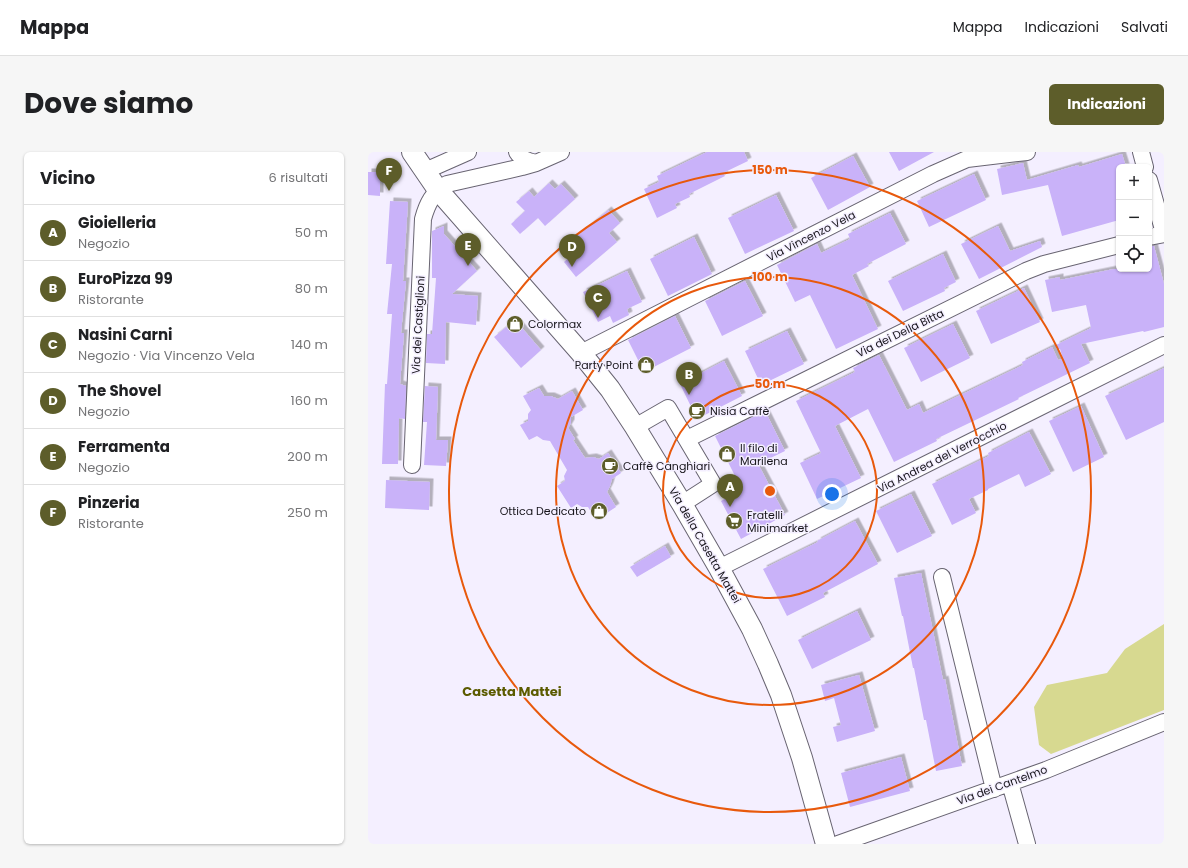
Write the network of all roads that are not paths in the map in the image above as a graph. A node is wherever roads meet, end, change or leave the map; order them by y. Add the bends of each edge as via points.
1 (412, 152) edge
2 (468, 152) edge
3 (517, 152) edge
4 (561, 152) edge
5 (1027, 152) edge
6 (1141, 152) edge
7 (536, 163) junction
8 (1144, 164) edge
9 (425, 171) junction
10 (438, 190) junction
11 (1152, 191) edge
12 (1164, 233) edge
13 (1152, 236) edge
14 (1116, 246) edge
15 (1164, 346) edge
16 (581, 353) junction
17 (635, 427) junction
18 (687, 439) junction
19 (412, 465) dead end
20 (682, 504) junction
21 (719, 568) junction
22 (942, 577) dead end
23 (1164, 722) edge
24 (1010, 783) junction
25 (994, 789) junction
26 (826, 844) edge
27 (838, 844) edge
28 (1027, 844) edge

1 - 9 main road, Via della Casetta Mattei
2 - 9 street
3 - 7 street via 524,160
4 - 7 street
5 - 16 street, Via Vincenzo Vela via 960,161
6 - 8 street
7 - 10 street via 451,183
9 - 10 main road, Via della Casetta Mattei
10 - 16 main road, Via della Casetta Mattei
10 - 19 street, Via dei Castiglioni via 430,200 423,219
11 - 12 street
12 - 13 street
14 - 18 street, Via dei Della Bitta via 1026,271
15 - 21 street, Via Andrea del Verrocchio
16 - 17 main road, Via della Casetta Mattei via 610,389
17 - 18 street via 668,408
17 - 20 main road, Via della Casetta Mattei
18 - 20 street via 713,484
20 - 21 main road, Via della Casetta Mattei
21 - 26 main road, Via della Casetta Mattei via 761,648 780,695 802,758
22 - 25 street
23 - 24 street, Via dei Cantelmo
24 - 25 street, Via dei Cantelmo
24 - 28 street
25 - 27 street, Via dei Cantelmo

